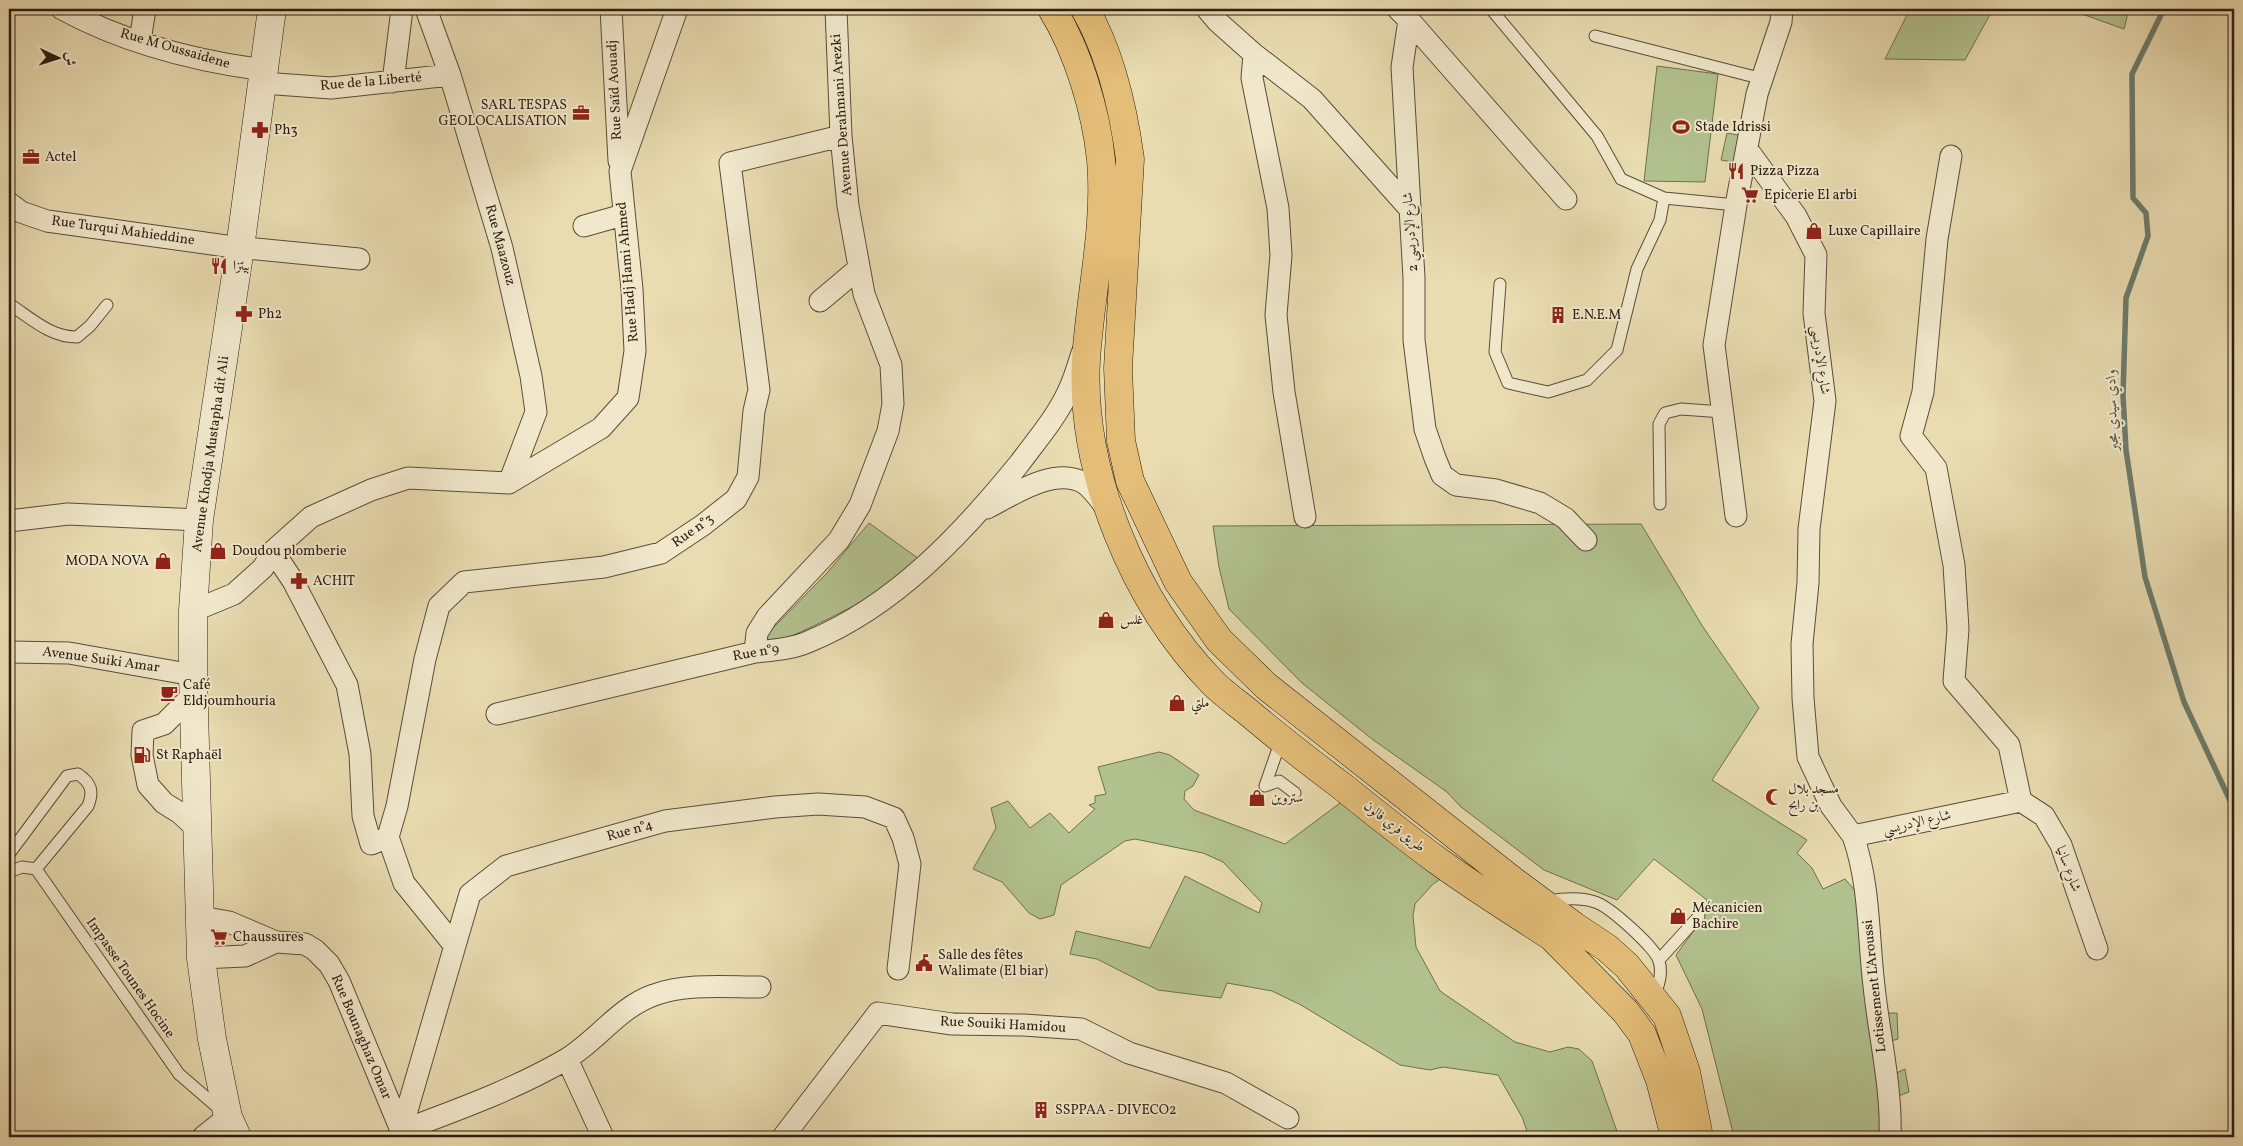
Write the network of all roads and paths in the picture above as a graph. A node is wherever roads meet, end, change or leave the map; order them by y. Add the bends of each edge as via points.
1 (62, 9) edge
2 (145, 9) edge
3 (272, 9) edge
4 (402, 9) edge
5 (426, 9) edge
6 (611, 9) edge
7 (677, 9) edge
8 (836, 9) edge
9 (1052, 9) edge
10 (1085, 9) edge
11 (1207, 9) edge
12 (1491, 9) edge
13 (1782, 9) edge
14 (1404, 14) edge
15 (1595, 36) dead end
16 (140, 41) junction
17 (1254, 54) junction
18 (450, 75) junction
19 (263, 77) junction
20 (1763, 79) junction
21 (393, 82) junction
22 (841, 136) junction
23 (1747, 149) junction
24 (1951, 156) dead end
25 (620, 171) junction
26 (1664, 198) junction
27 (1566, 199) dead end
28 (9, 204) edge
29 (1736, 205) junction
30 (1409, 208) junction
31 (623, 215) junction
32 (584, 226) dead end
33 (240, 248) junction
34 (359, 259) dead end
35 (858, 269) junction
36 (1500, 284) dead end
37 (820, 301) dead end
38 (9, 304) edge
39 (107, 305) dead end
40 (1089, 332) junction
41 (1723, 412) junction
42 (508, 483) junction
43 (1660, 504) dead end
44 (1108, 511) junction
45 (975, 514) junction
46 (1736, 516) dead end
47 (1306, 517) dead end
48 (199, 520) junction
49 (9, 521) edge
50 (1586, 540) dead end
51 (273, 551) junction
52 (193, 610) junction
53 (9, 652) edge
54 (755, 652) junction
55 (193, 685) junction
56 (497, 714) dead end
57 (1282, 740) junction
58 (1295, 793) dead end
59 (2021, 801) junction
60 (197, 829) junction
61 (1853, 836) junction
62 (388, 837) junction
63 (9, 854) edge
64 (36, 869) junction
65 (9, 872) edge
66 (1543, 902) junction
67 (1699, 916) dead end
68 (201, 918) junction
69 (276, 942) junction
70 (454, 945) junction
71 (2097, 949) dead end
72 (201, 958) junction
73 (1659, 960) junction
74 (898, 969) dead end
75 (760, 986) dead end
76 (1654, 1000) junction
77 (567, 1059) junction
78 (1288, 1118) dead end
79 (232, 1127) edge
80 (402, 1134) edge
81 (1673, 1134) edge
82 (203, 1137) edge
83 (603, 1137) edge
84 (783, 1137) edge
85 (1699, 1137) edge
86 (1890, 1137) edge

1 - 16 street, Rue M Oussaidene
2 - 16 street
3 - 19 main road, Avenue Khodja Mustapha dit Ali
4 - 21 street
5 - 18 street, Rue Maazouz
6 - 25 street, Rue Saïd Aouadj
7 - 25 street, Rue Hadj Hami Ahmed
8 - 22 street, Avenue Derahmani Arezki
9 - 40 highway, طريق فري فالون via 1082,75 1101,162 1100,220
10 - 66 highway via 1110,66 1130,159 1118,368 1121,441 1130,481 1164,556 1197,611 1238,661 1357,760
11 - 17 street
12 - 26 lane via 1597,136 1621,179
13 - 20 street
14 - 27 street
14 - 30 street, شارع الإدريسي 2 via 1402,67
15 - 20 lane
16 - 19 street, Rue M Oussaidene
17 - 30 street via 1312,99
17 - 47 street via 1252,78 1278,208 1281,256 1276,315 1284,392
18 - 21 street, Rue de la Liberté
18 - 42 street, Rue Maazouz via 502,248 531,376 536,412
19 - 21 street, Rue de la Liberté via 331,88
19 - 33 main road, Avenue Khodja Mustapha dit Ali
20 - 23 street via 1757,94
22 - 35 street, Avenue Derahmani Arezki
22 - 62 street, Rue n°3 via 730,163 759,390 748,477 736,499 703,526 660,553 604,567 464,582 439,606
23 - 29 street
23 - 61 street, شارع الإدريسي via 1796,216 1816,255 1814,313 1825,401 1810,529 1802,644 1803,698 1808,757 1831,806
24 - 59 street via 1937,239 1923,392 1911,436 1936,468 1954,566 1958,629 1954,681 2009,745
25 - 31 street, Rue Hadj Hami Ahmed
26 - 29 lane
26 - 36 lane via 1660,220 1637,269 1617,350 1587,380 1548,392 1508,383 1495,352
28 - 33 street, Rue Turqui Mahieddine via 47,221
29 - 41 street via 1714,345
30 - 50 street, شارع الإدريسي 2 via 1414,340 1425,429 1442,476 1456,485 1496,490 1540,503 1565,518
31 - 32 street
31 - 42 street, Rue Hadj Hami Ahmed via 635,350 628,398 601,428
33 - 34 street, Rue Turqui Mahieddine
33 - 48 main road, Avenue Khodja Mustapha dit Ali
35 - 37 street
35 - 54 street, Avenue Derahmani Arezki via 891,365 893,404 888,432 860,505 844,533 767,617 758,633
38 - 39 lane via 63,337 77,337
40 - 44 highway, طريق فري فالون via 1086,361 1089,422 1093,453
40 - 45 street, Rue n°9 via 1059,408
41 - 43 lane via 1682,409 1665,413 1659,424
41 - 46 street
42 - 51 street via 408,478 371,490 311,517
44 - 45 street via 1084,484 1066,477 1029,488
44 - 57 highway, طريق فري فالون via 1158,612 1182,648 1214,684
45 - 54 street, Rue n°9 via 908,582 868,610 810,642
48 - 49 street via 68,514
48 - 52 main road, Avenue Khodja Mustapha dit Ali
51 - 52 street via 263,568 234,594
51 - 62 street via 293,581 347,685 360,754 363,816 370,844
52 - 55 main road, Avenue Khodja Mustapha dit Ali
53 - 55 street, Avenue Suiki Amar via 69,653
54 - 56 street, Rue n°9
55 - 60 main road, Avenue Khodja Mustapha dit Ali
55 - 60 street via 164,724 143,732 142,755 148,785 164,804
57 - 58 lane via 1265,786 1279,781
57 - 81 highway, طريق فري فالون via 1437,860 1552,937 1625,1011 1642,1034 1660,1080
59 - 61 street, شارع الإدريسي
59 - 71 street, شارع سانيا via 2044,816 2061,845
60 - 68 main road, Avenue Khodja Mustapha dit Ali
61 - 86 street, Lotissement L'Aroussi via 1864,875
62 - 70 street via 404,883
63 - 64 lane via 67,776 78,774 88,781 92,795 88,806
64 - 65 lane via 22,868
64 - 79 lane, Impasse Tounes Hocine via 179,1074
66 - 73 lane via 1567,898 1597,902 1622,919
66 - 76 highway via 1607,948 1639,979
67 - 73 lane
68 - 69 street via 229,922
68 - 72 main road, Avenue Khodja Mustapha dit Ali
69 - 72 street via 245,956
69 - 80 street, Rue Bounaghaz Omar via 305,944 329,964
70 - 74 street, Rue n°4 via 470,894 506,866 665,821 818,804 865,808 894,818 910,864
70 - 80 street, Rue n°4
72 - 79 main road, Avenue Khodja Mustapha dit Ali via 212,1039
73 - 76 lane via 1661,979
75 - 77 street via 687,988 654,995 628,1009
76 - 85 highway via 1667,1016 1675,1035
77 - 80 street via 496,1095
77 - 83 street
78 - 84 street, Rue Souiki Hamidou via 1226,1083 1129,1053 1082,1028 952,1024 878,1013
79 - 82 street

